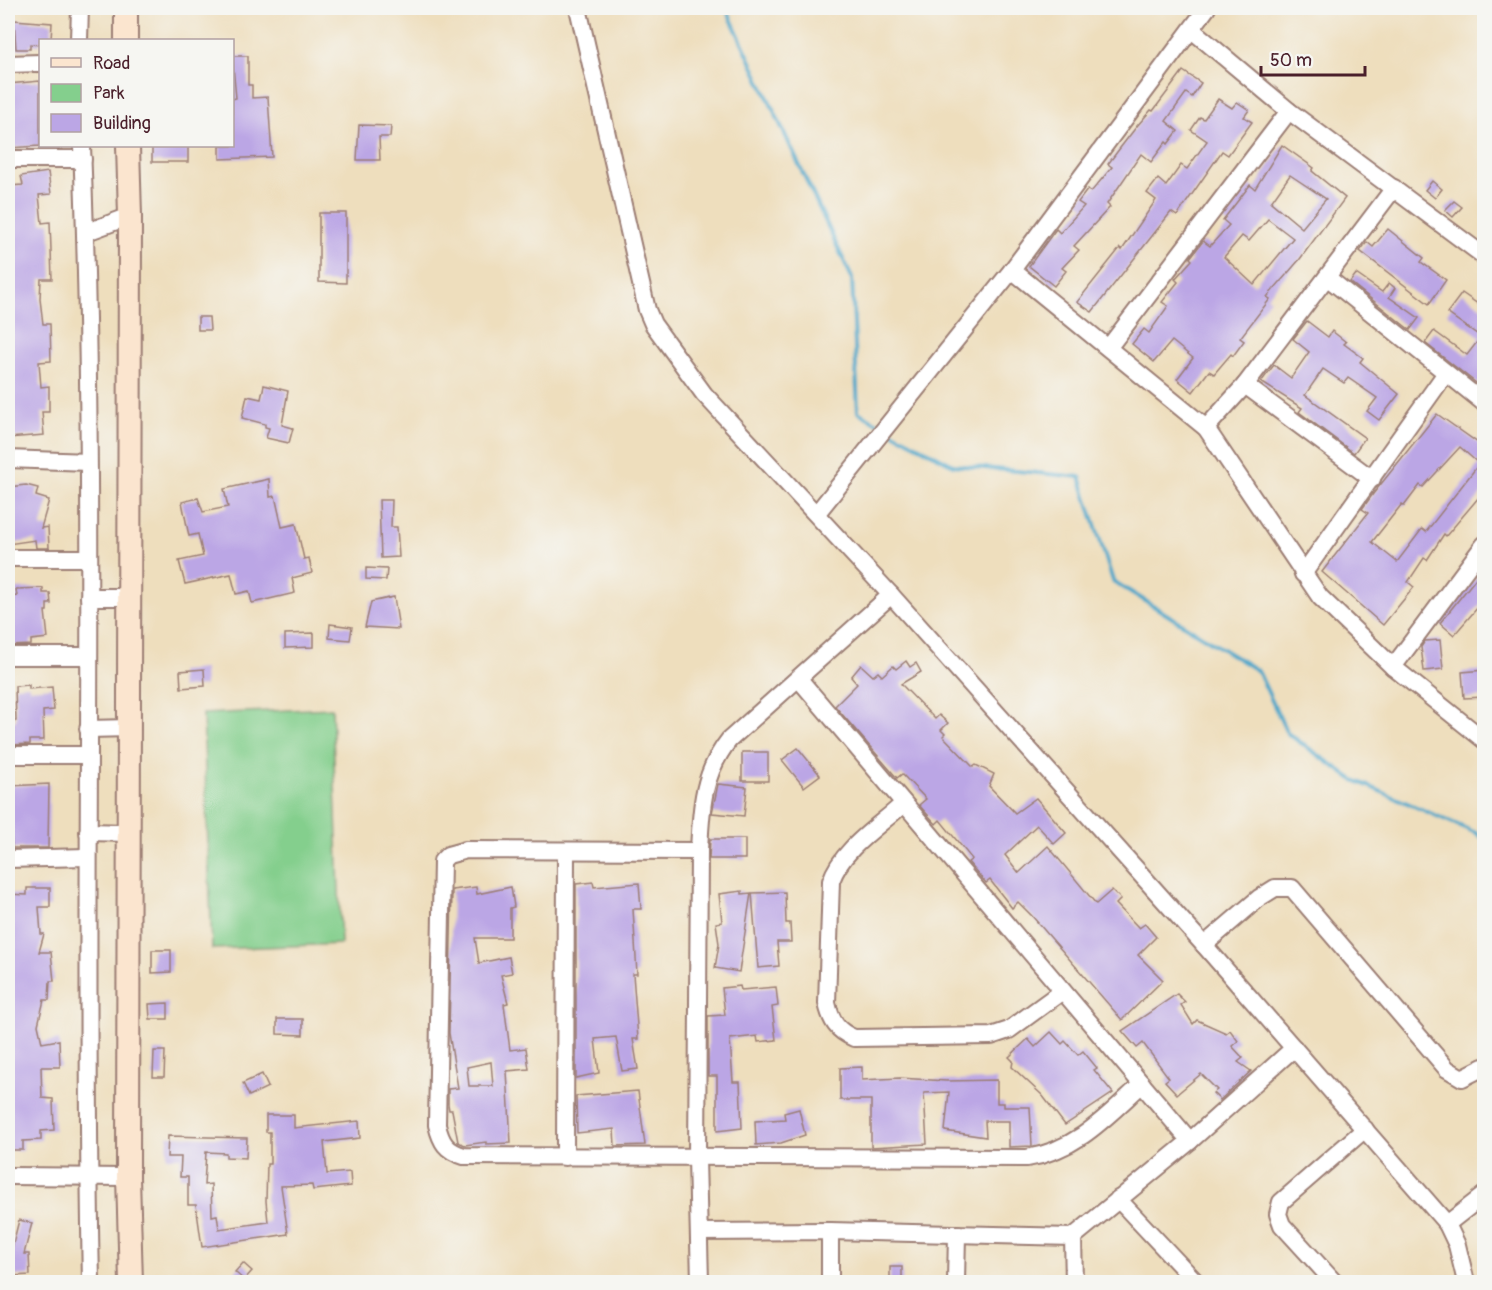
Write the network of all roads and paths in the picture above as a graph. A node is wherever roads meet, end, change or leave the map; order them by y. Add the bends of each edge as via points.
1 (80, 8) edge
2 (126, 8) edge
3 (578, 8) edge
4 (1208, 8) edge
5 (1192, 30) junction
6 (79, 39) edge
7 (126, 39) edge
8 (39, 63) edge
9 (8, 64) edge
10 (1289, 111) junction
11 (128, 147) edge
12 (82, 152) edge
13 (8, 159) edge
14 (1394, 188) junction
15 (130, 216) junction
16 (87, 232) junction
17 (1485, 256) edge
18 (1012, 270) junction
19 (1328, 278) junction
20 (1109, 347) junction
21 (1446, 373) junction
22 (1245, 385) junction
23 (1485, 403) edge
24 (1206, 428) junction
25 (8, 459) edge
26 (88, 462) junction
27 (1372, 478) junction
28 (817, 513) junction
29 (1485, 545) edge
30 (8, 558) edge
31 (89, 558) junction
32 (1303, 574) junction
33 (891, 595) junction
34 (89, 597) junction
35 (130, 597) junction
36 (8, 656) edge
37 (88, 656) junction
38 (1393, 667) junction
39 (799, 679) junction
40 (130, 728) junction
41 (88, 729) junction
42 (1485, 740) edge
43 (8, 755) edge
44 (87, 755) junction
45 (903, 804) junction
46 (88, 832) junction
47 (130, 834) junction
48 (566, 851) junction
49 (699, 851) junction
50 (87, 857) junction
51 (8, 860) edge
52 (1204, 945) junction
53 (1061, 992) junction
54 (1294, 1048) junction
55 (1485, 1067) edge
56 (1142, 1084) junction
57 (1365, 1129) junction
58 (1190, 1142) junction
59 (565, 1157) junction
60 (697, 1158) junction
61 (8, 1176) edge
62 (88, 1177) junction
63 (128, 1177) junction
64 (1485, 1196) edge
65 (1118, 1199) junction
66 (1447, 1224) junction
67 (830, 1231) junction
68 (699, 1232) junction
69 (957, 1234) junction
70 (1073, 1237) junction
71 (91, 1282) edge
72 (131, 1282) edge
73 (700, 1282) edge
74 (830, 1282) edge
75 (956, 1282) edge
76 (1074, 1282) edge
77 (1196, 1282) edge
78 (1334, 1282) edge
79 (1466, 1282) edge

1 - 6 street
2 - 7 street
3 - 28 street via 653,324 704,394
4 - 5 street
5 - 10 street
5 - 18 street
8 - 9 street
10 - 14 street
10 - 20 street
11 - 15 street
12 - 13 street
12 - 16 street
14 - 17 street
14 - 19 street
15 - 16 street
15 - 35 street
16 - 26 street
18 - 20 street
18 - 28 street
19 - 21 street
19 - 22 street
20 - 24 street
21 - 23 street
21 - 27 street
22 - 24 street
22 - 27 street
24 - 32 street
25 - 26 street
26 - 31 street
27 - 32 street
28 - 33 street
29 - 38 street
30 - 31 street
31 - 34 street
32 - 38 street via 1338,616
33 - 39 street
33 - 52 street
34 - 35 street
34 - 37 street
35 - 40 street
36 - 37 street
37 - 41 street
38 - 42 street
39 - 45 street
39 - 49 street via 729,740 716,757 701,803
40 - 41 street
40 - 47 street
41 - 44 street
43 - 44 street
44 - 46 street
45 - 53 street
45 - 53 street via 845,856 831,881 826,1003 837,1028 854,1038 991,1036 1009,1030
46 - 47 street
46 - 50 street
47 - 63 street
48 - 49 street
48 - 59 street
48 - 59 street via 466,850 442,861 437,1125 444,1146 464,1156
49 - 60 street
50 - 51 street
50 - 62 street
52 - 54 street
52 - 55 street via 1259,897 1275,888 1292,888 1447,1069 1462,1078
53 - 56 street
54 - 57 street
54 - 58 street
56 - 58 street
56 - 60 street via 1086,1134 1059,1151 1042,1156
57 - 66 street
57 - 78 street via 1281,1202 1278,1214 1282,1225
58 - 65 street
59 - 60 street
60 - 68 street
61 - 62 street
62 - 63 street
62 - 71 street
63 - 72 street
64 - 66 street
65 - 70 street
65 - 77 street
66 - 79 street
67 - 68 street
67 - 69 street
67 - 74 street
68 - 73 street
69 - 70 street
69 - 75 street
70 - 76 street

